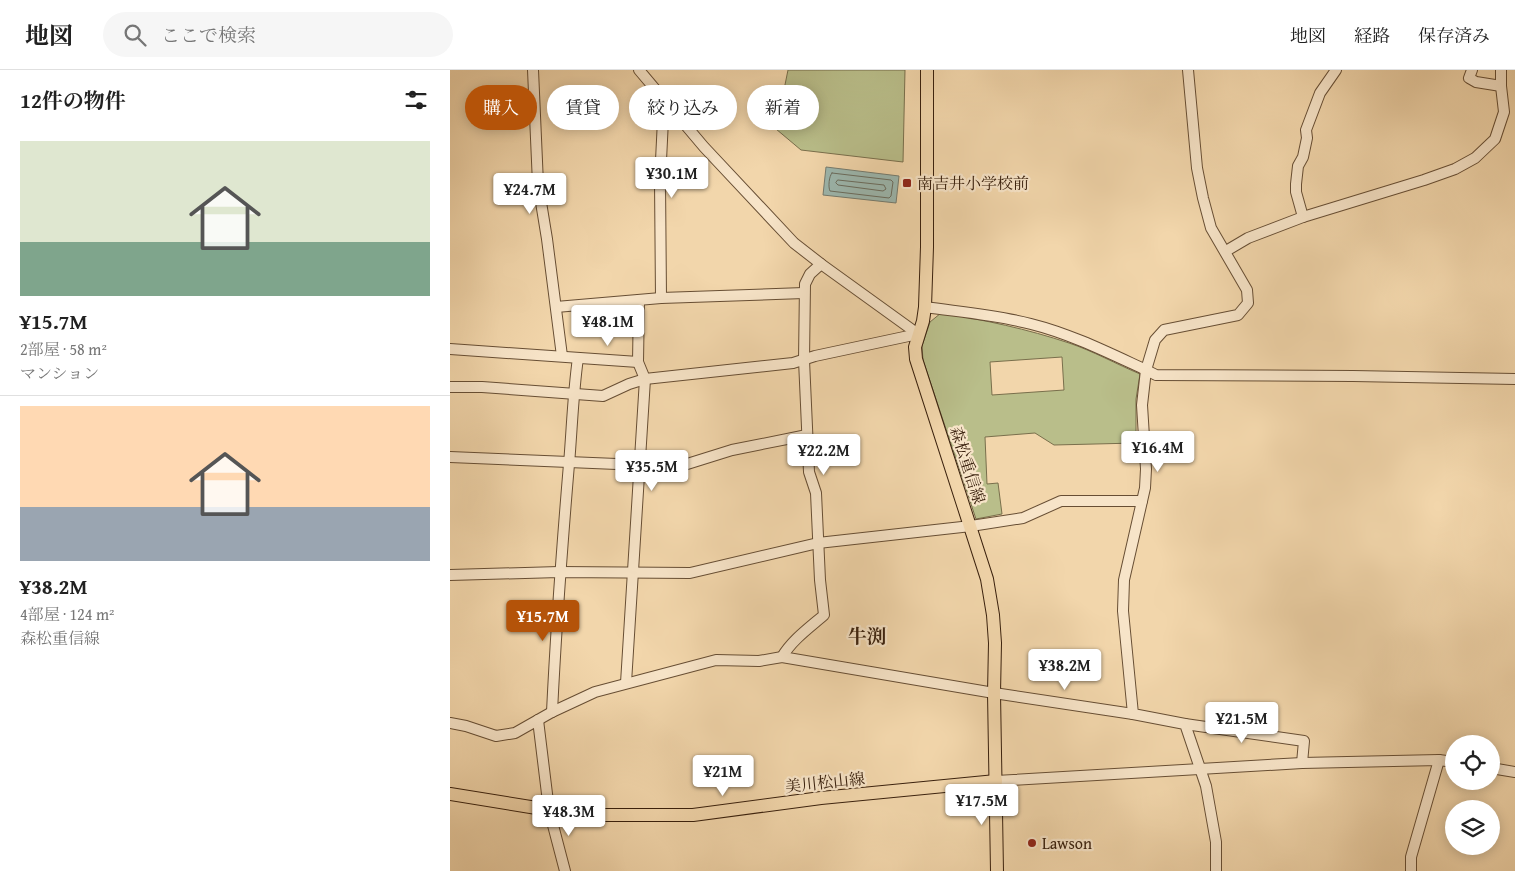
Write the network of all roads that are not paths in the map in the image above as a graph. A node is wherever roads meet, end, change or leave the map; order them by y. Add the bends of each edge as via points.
1 (533, 70) edge
2 (639, 70) edge
3 (927, 70) edge
4 (1188, 70) edge
5 (1336, 70) edge
6 (1472, 70) edge
7 (1501, 70) edge
8 (652, 85) edge
9 (1501, 86) junction
10 (662, 130) edge
11 (690, 130) edge
12 (1304, 217) junction
13 (1226, 251) junction
14 (821, 264) junction
15 (804, 293) junction
16 (661, 298) junction
17 (639, 300) junction
18 (556, 306) junction
19 (925, 307) junction
20 (918, 334) junction
21 (450, 349) edge
22 (562, 356) junction
23 (578, 358) junction
24 (804, 360) junction
25 (638, 362) junction
26 (1146, 370) junction
27 (645, 379) junction
28 (1515, 379) edge
29 (450, 387) edge
30 (573, 394) junction
31 (807, 435) junction
32 (450, 457) edge
33 (569, 461) junction
34 (641, 465) junction
35 (1142, 501) junction
36 (971, 526) junction
37 (818, 543) junction
38 (559, 572) junction
39 (634, 574) junction
40 (450, 575) edge
41 (782, 657) junction
42 (626, 683) junction
43 (994, 693) junction
44 (552, 712) junction
45 (1133, 714) junction
46 (538, 720) junction
47 (450, 723) edge
48 (1185, 724) junction
49 (1439, 760) junction
50 (1445, 761) edge
51 (1302, 763) junction
52 (1199, 768) junction
53 (1500, 770) edge
54 (1515, 772) edge
55 (996, 781) junction
56 (450, 794) edge
57 (549, 810) junction
58 (565, 871) edge
59 (997, 871) edge
60 (1216, 871) edge
61 (1411, 871) edge

1 - 18 street via 538,184
2 - 8 street
3 - 19 main road, 森松重信線
4 - 13 street via 1203,198 1211,228
5 - 12 street via 1320,93 1306,130 1303,157 1298,166 1296,192
6 - 9 street via 1469,78 1476,82
7 - 9 street
9 - 12 street via 1504,112 1495,139 1475,158 1424,180
10 - 16 street
11 - 14 street via 794,243
12 - 13 street via 1248,238
13 - 26 street via 1247,290 1248,303 1238,315 1164,330 1155,340
14 - 15 street via 810,274
14 - 20 street
15 - 16 street
15 - 24 street
16 - 17 street
17 - 18 street
17 - 25 street
18 - 22 street
19 - 20 main road, 森松重信線
19 - 26 street via 1033,324
20 - 24 street
20 - 36 main road, 森松重信線 via 916,359
21 - 22 street
22 - 23 street
23 - 25 street
23 - 30 street
24 - 27 street
24 - 31 street
25 - 27 street
26 - 28 street via 1156,375
26 - 35 street via 1142,405 1146,469
27 - 30 street via 603,396
27 - 34 street
29 - 30 street
30 - 33 street
31 - 34 street via 732,450 684,464
31 - 37 street via 809,472 816,493
32 - 33 street
33 - 34 street
33 - 38 street
34 - 39 street
35 - 36 street via 1061,501 1023,518
35 - 45 street via 1124,588 1123,611
36 - 37 street
36 - 43 main road, 森松重信線 via 987,579 993,615
37 - 39 street via 690,572
37 - 41 street via 824,616 800,635
38 - 39 street
38 - 40 street
38 - 44 street
39 - 42 street
41 - 42 street via 759,661 716,660
41 - 43 street
42 - 44 street via 595,692
43 - 45 street
43 - 55 main road, 森松重信線
44 - 46 street
45 - 48 street
46 - 47 street via 515,733 496,736
46 - 57 street
48 - 51 street via 1304,741
48 - 52 street
49 - 50 street
49 - 51 street
49 - 61 street via 1411,857
51 - 52 street
52 - 55 street
52 - 60 street via 1206,786 1216,842
53 - 54 street
55 - 57 main road, 美川松山線 via 821,798 693,815 606,815
55 - 59 main road, 森松重信線
56 - 57 main road, 美川松山線
57 - 58 street

